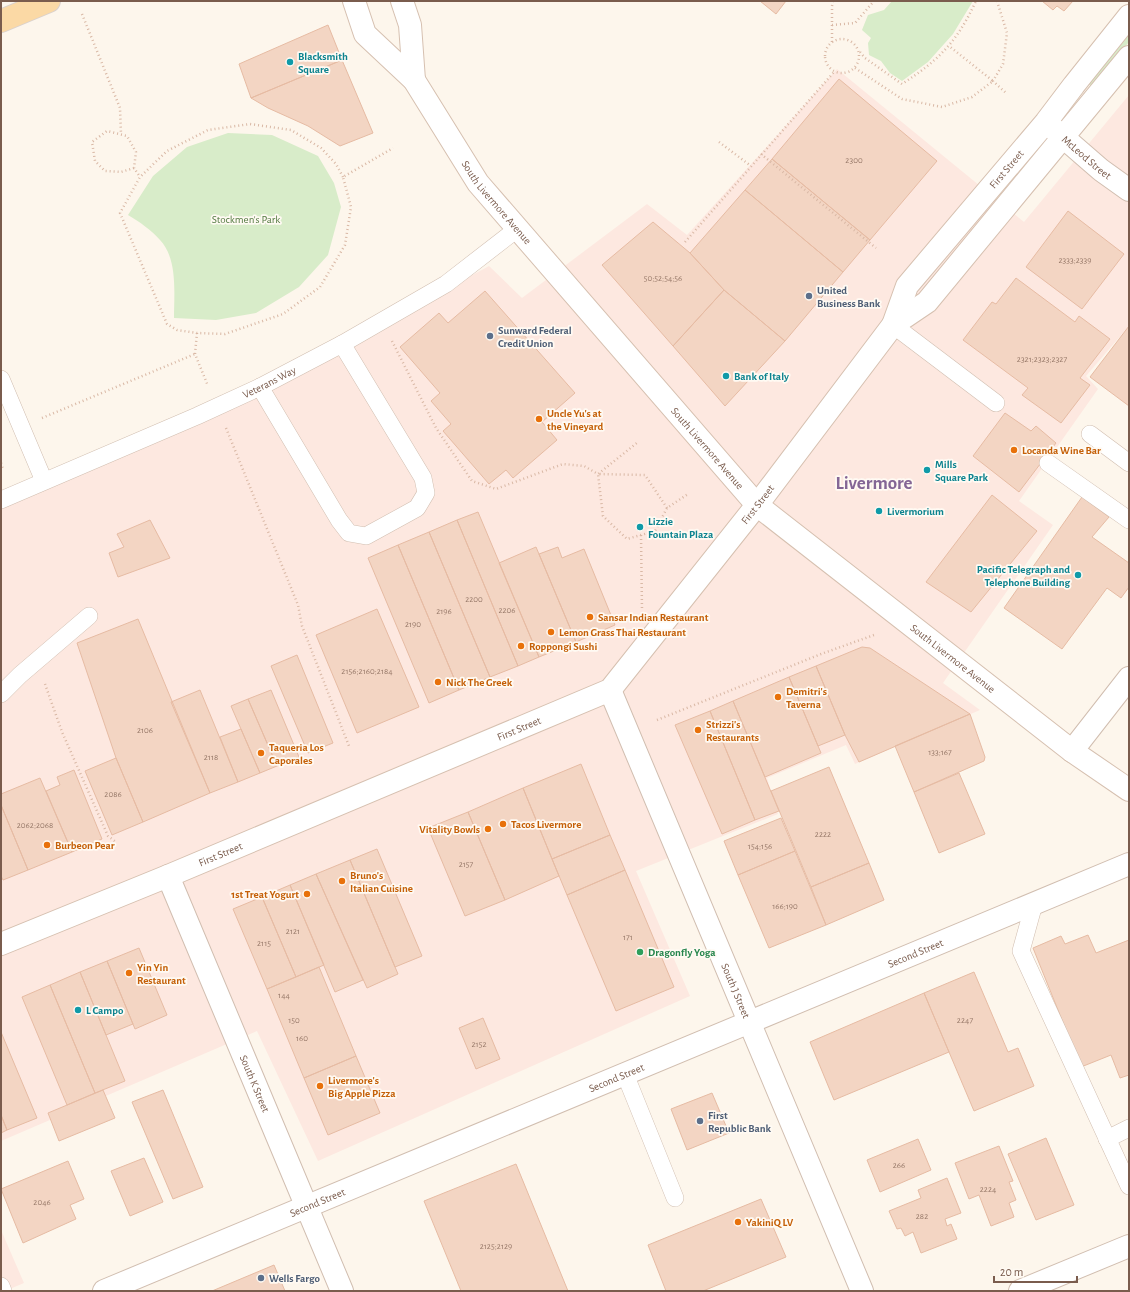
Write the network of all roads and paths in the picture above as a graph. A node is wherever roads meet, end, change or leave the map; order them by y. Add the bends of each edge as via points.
1 (49, 1) edge
2 (354, 1) edge
3 (402, 1) edge
4 (833, 1) edge
5 (874, 1) edge
6 (976, 1) edge
7 (997, 1) edge
8 (82, 14) dead end
9 (1129, 16) edge
10 (1, 21) edge
11 (832, 25) junction
12 (832, 42) junction
13 (949, 46) junction
14 (860, 52) junction
15 (1129, 57) edge
16 (855, 68) junction
17 (834, 72) junction
18 (414, 80) junction
19 (993, 81) junction
20 (1006, 93) dead end
21 (1046, 122) junction
22 (121, 134) junction
23 (1063, 138) junction
24 (719, 142) dead end
25 (393, 148) dead end
26 (761, 154) junction
27 (751, 166) junction
28 (134, 168) junction
29 (140, 177) junction
30 (343, 177) junction
31 (1129, 190) edge
32 (518, 229) junction
33 (685, 242) dead end
34 (876, 248) dead end
35 (893, 325) junction
36 (197, 333) junction
37 (390, 337) dead end
38 (342, 344) junction
39 (195, 354) junction
40 (1, 379) edge
41 (260, 387) junction
42 (209, 388) dead end
43 (996, 403) dead end
44 (40, 419) dead end
45 (224, 423) dead end
46 (1090, 434) dead end
47 (638, 442) dead end
48 (1, 463) edge
49 (1048, 463) dead end
50 (1129, 463) edge
51 (3, 469) dead end
52 (598, 474) junction
53 (44, 481) junction
54 (688, 494) dead end
55 (1, 500) edge
56 (757, 505) junction
57 (667, 508) junction
58 (1129, 520) edge
59 (640, 535) junction
60 (642, 609) dead end
61 (89, 616) dead end
62 (874, 635) dead end
63 (1129, 678) edge
64 (44, 681) dead end
65 (610, 690) junction
66 (1, 694) edge
67 (657, 720) dead end
68 (349, 746) dead end
69 (1072, 751) junction
70 (1129, 790) edge
71 (116, 842) dead end
72 (1129, 864) edge
73 (168, 876) junction
74 (1034, 904) junction
75 (1, 944) edge
76 (749, 1022) junction
77 (625, 1074) junction
78 (1129, 1128) edge
79 (1107, 1139) junction
80 (1129, 1186) edge
81 (675, 1198) dead end
82 (306, 1207) junction
83 (1129, 1246) edge
84 (1, 1286) edge
85 (114, 1289) edge
86 (3, 1291) edge
87 (342, 1291) edge
88 (862, 1291) edge
89 (1020, 1291) edge

1 - 10 main road
2 - 18 main road, South Livermore Avenue via 365,34
3 - 18 main road, South Livermore Avenue via 410,25
4 - 11 path
5 - 11 path via 855,23
6 - 13 path via 967,21
7 - 19 path via 1007,33 1004,64
8 - 22 path via 120,108
9 - 21 main road, First Street
11 - 12 path
12 - 14 path via 848,40
12 - 17 path via 825,52 825,57 826,63
13 - 14 path via 924,70 902,84
13 - 19 path
14 - 16 path via 859,64
15 - 23 main road, First Street
16 - 17 path via 845,74
16 - 19 path via 902,99 942,107 972,97
17 - 26 path
18 - 32 main road, South Livermore Avenue via 478,183
19 - 20 path
21 - 23 main road, McLeod Street
21 - 35 main road, First Street via 907,286
22 - 28 path via 128,136 136,152
22 - 28 path via 107,131 92,142 95,161 105,171 121,172
23 - 31 main road, McLeod Street
23 - 35 main road, First Street via 927,302
24 - 27 path
25 - 30 path
26 - 27 path
26 - 34 path
27 - 33 path
28 - 29 path
29 - 30 path via 167,151 208,130 250,124 291,130 321,148 336,164
29 - 36 path via 120,213 167,324 177,330
30 - 36 path via 351,207 345,244 320,287 283,314 225,334
32 - 38 lane, Veterans Way via 446,284
32 - 56 main road, South Livermore Avenue
35 - 43 lane
35 - 56 main road, First Street
36 - 39 path
37 - 52 path via 436,428 472,481 496,489 563,464 584,466
38 - 41 lane, Veterans Way
38 - 41 lane via 423,478 426,493 418,508 366,536 349,534 339,520
39 - 42 path
39 - 44 path
40 - 53 lane
41 - 53 lane, Veterans Way
45 - 68 path via 298,605 302,626
46 - 50 lane
47 - 52 path
48 - 51 path
49 - 58 lane
52 - 57 path via 645,475
52 - 59 path via 603,516 628,539
53 - 55 lane, Veterans Way
54 - 57 path
56 - 65 main road, First Street
56 - 69 main road, South Livermore Avenue
57 - 59 path via 655,531
59 - 60 path
61 - 66 lane
62 - 67 path
63 - 69 main road
64 - 71 path via 62,732 108,836
65 - 73 main road, First Street
65 - 76 main road, South J Street
69 - 70 main road, South Livermore Avenue
72 - 74 main road, Second Street
73 - 75 main road, First Street
73 - 82 main road, South K Street
74 - 76 main road, Second Street
74 - 79 lane via 1020,951
76 - 77 main road, Second Street
76 - 88 main road, South J Street
77 - 81 lane
77 - 82 main road, Second Street
78 - 79 lane
79 - 80 lane
82 - 85 main road, Second Street
82 - 87 main road, South K Street
83 - 89 main road
84 - 86 lane

